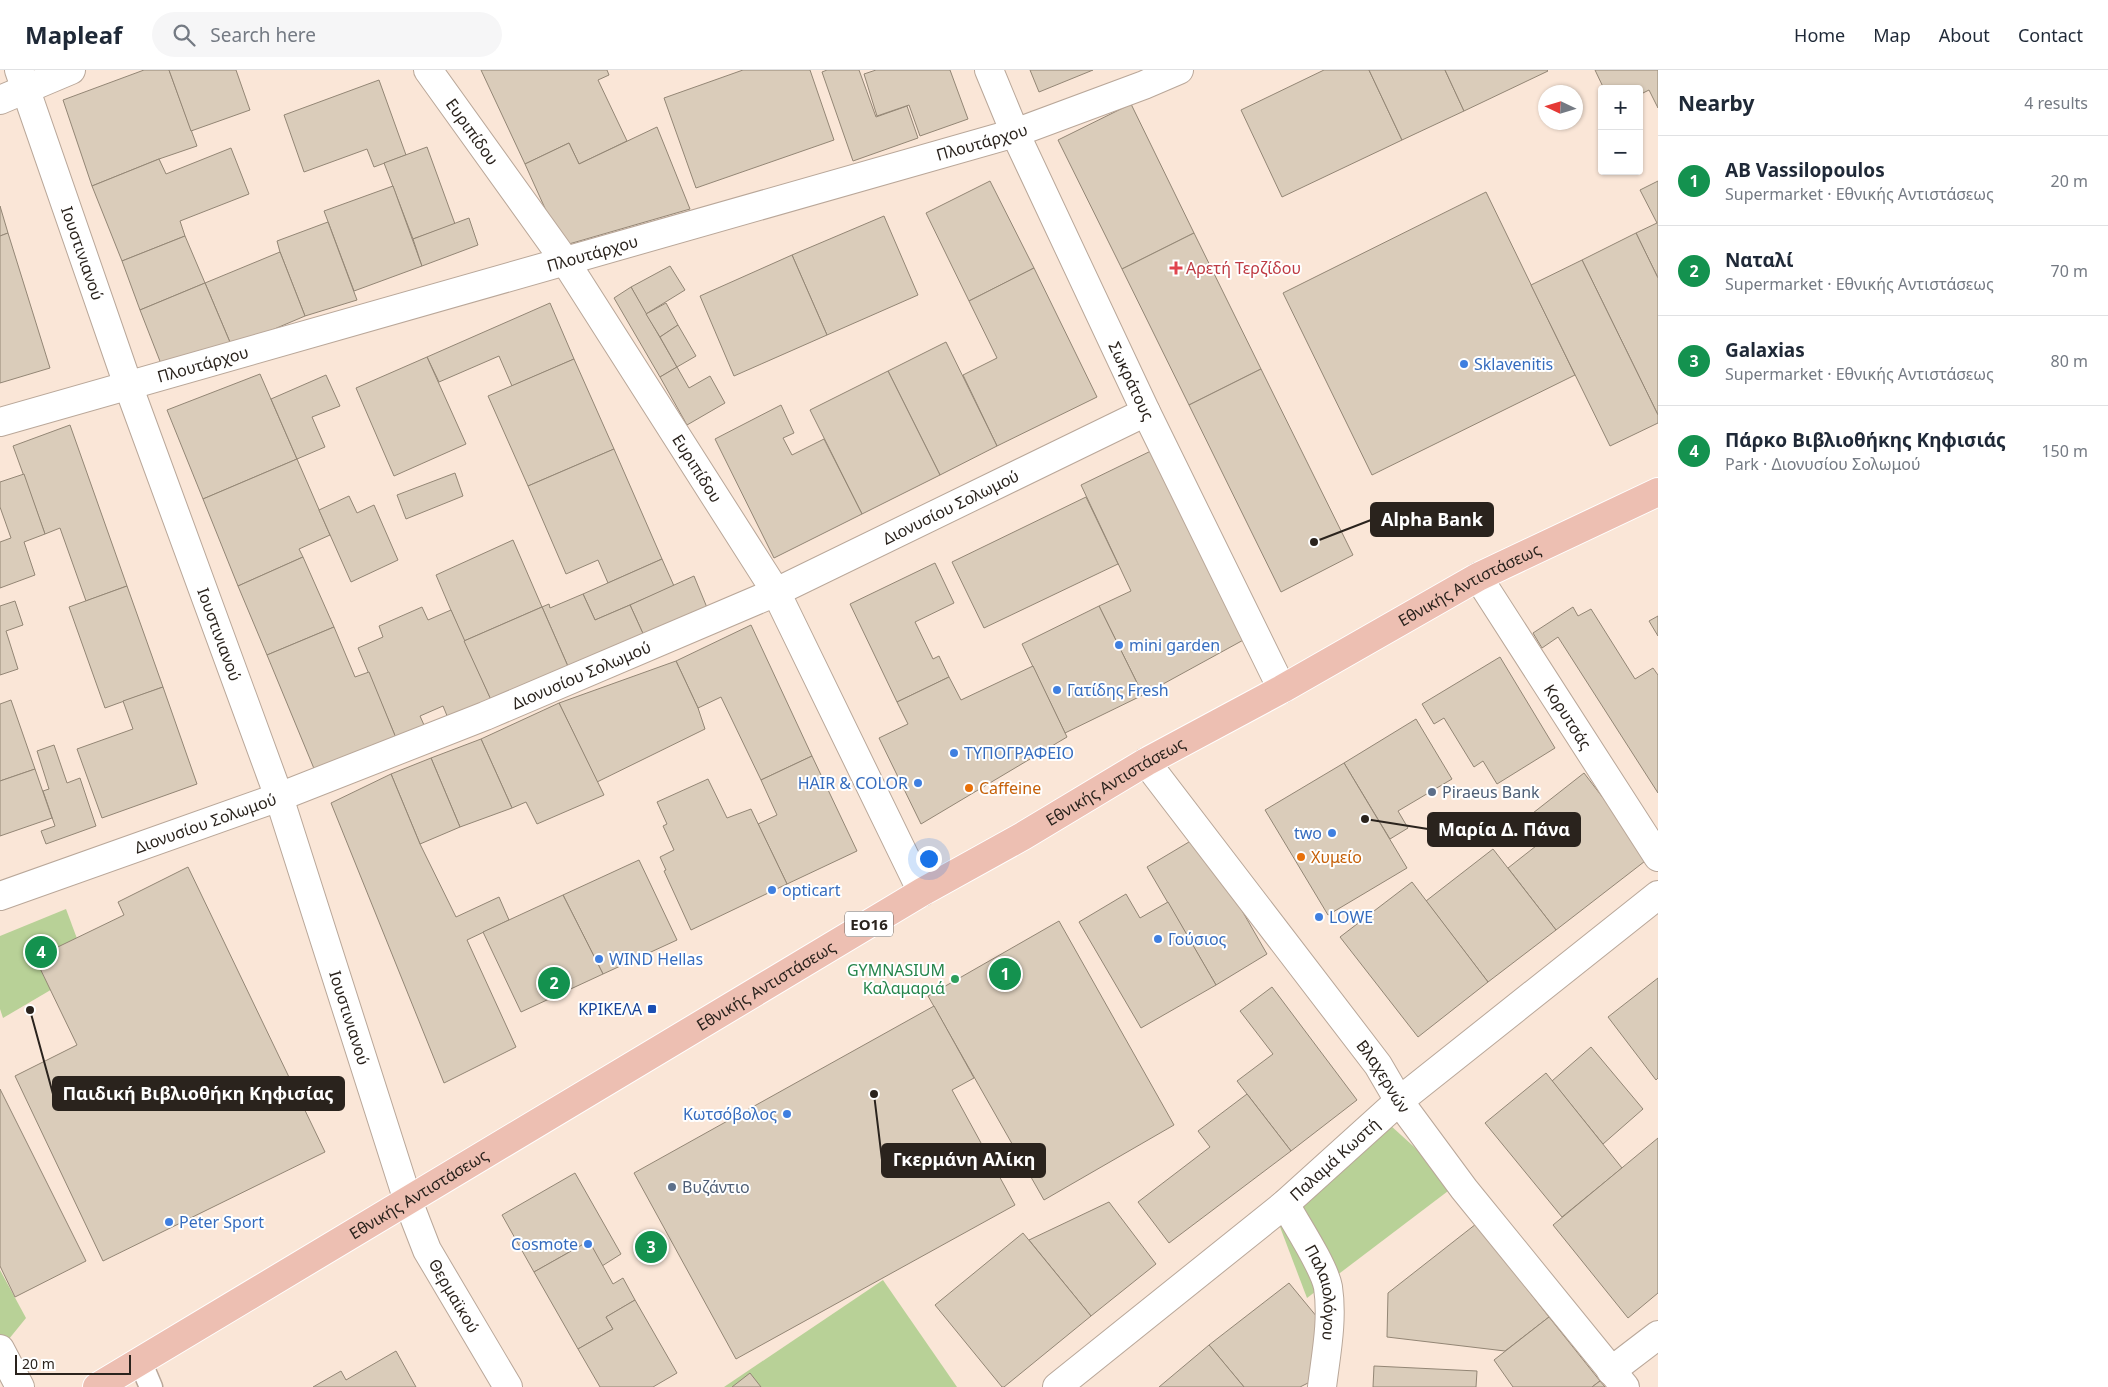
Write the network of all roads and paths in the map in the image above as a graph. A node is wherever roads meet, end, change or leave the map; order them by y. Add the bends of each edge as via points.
1 (71, 70) edge
2 (428, 70) edge
3 (989, 70) edge
4 (1180, 70) edge
5 (23, 80) edge
6 (0, 100) edge
7 (1014, 132) junction
8 (565, 261) junction
9 (128, 385) junction
10 (1146, 412) junction
11 (0, 422) edge
12 (1658, 492) edge
13 (1478, 577) junction
14 (776, 592) junction
15 (1282, 690) junction
16 (1146, 762) junction
17 (280, 797) junction
18 (1658, 857) edge
19 (922, 892) junction
20 (1658, 894) edge
21 (0, 896) edge
22 (1399, 1101) junction
23 (408, 1201) junction
24 (1285, 1204) junction
25 (1658, 1335) edge
26 (0, 1349) edge
27 (140, 1362) junction
28 (1618, 1379) edge
29 (20, 1387) edge
30 (97, 1387) edge
31 (151, 1387) edge
32 (508, 1387) edge
33 (1057, 1387) edge
34 (1322, 1387) edge

1 - 5 street
2 - 8 street, Ευριπίδου
3 - 7 street, Σωκράτους
4 - 7 street, Πλουτάρχου
5 - 6 street
5 - 9 street, Ιουστινιανού
7 - 8 street, Πλουτάρχου
7 - 10 street, Σωκράτους
8 - 9 street, Πλουτάρχου
8 - 14 street, Ευριπίδου
9 - 11 street, Πλουτάρχου
9 - 17 street, Ιουστινιανού
10 - 14 street, Διονυσίου Σολωμού
10 - 15 street, Σωκράτους
12 - 13 main road, Εθνικής Αντιστάσεως / ΕΟ16
13 - 15 main road, Εθνικής Αντιστάσεως / ΕΟ16
13 - 18 street, Κορυτσάς
14 - 17 street, Διονυσίου Σολωμού via 485,716
14 - 19 street, Ευριπίδου
15 - 16 main road, Εθνικής Αντιστάσεως / ΕΟ16
16 - 19 main road, Εθνικής Αντιστάσεως / ΕΟ16
16 - 22 street, Βλαχερνών via 1378,1066
17 - 21 street, Διονυσίου Σολωμού
17 - 23 street, Ιουστινιανού
19 - 23 main road, Εθνικής Αντιστάσεως / ΕΟ16
20 - 22 street, Παλαμά Κωστή
22 - 24 street, Παλαμά Κωστή
22 - 28 street, Βλαχερνών via 1464,1189
23 - 27 main road, Εθνικής Αντιστάσεως / ΕΟ16
23 - 32 street, Θερμαϊκού via 427,1250
24 - 33 street, Παλαμά Κωστή
24 - 34 street, Παλαιολόγου via 1328,1285 1330,1317
25 - 28 street
26 - 29 street
27 - 30 main road, Εθνικής Αντιστάσεως / ΕΟ16
27 - 31 lane

